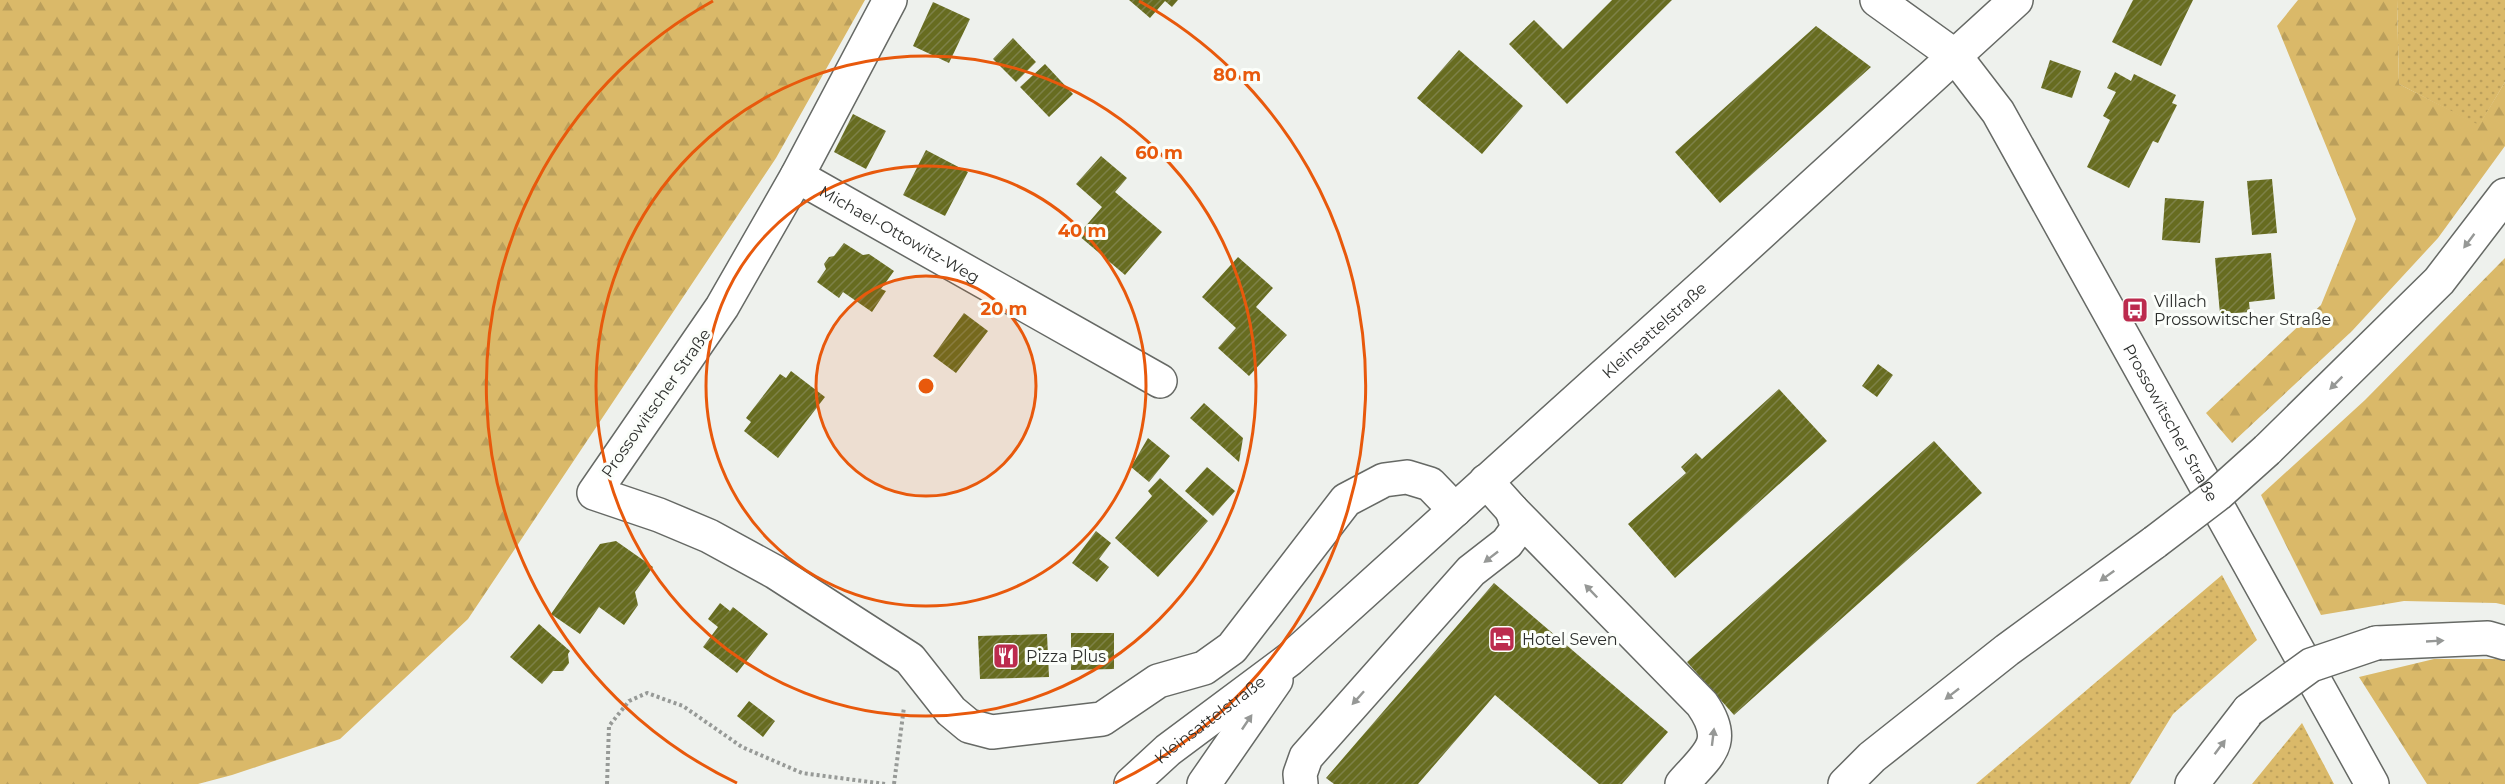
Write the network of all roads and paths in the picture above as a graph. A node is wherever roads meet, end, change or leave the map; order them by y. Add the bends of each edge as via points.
1 (890, 0) edge
2 (1877, 0) edge
3 (2016, 0) edge
4 (1954, 56) junction
5 (797, 177) junction
6 (2505, 195) edge
7 (1160, 381) dead end
8 (1486, 481) junction
9 (1455, 510) junction
10 (1512, 510) junction
11 (2505, 643) edge
12 (910, 659) junction
13 (1290, 659) junction
14 (1212, 779) edge
15 (607, 784) edge
16 (885, 784) edge
17 (894, 784) edge
18 (1131, 784) edge
19 (1301, 784) edge
20 (1682, 784) edge
21 (1845, 784) edge
22 (2192, 784) edge
23 (2372, 784) edge

1 - 5 main road, Prossowitscher Straße
2 - 4 main road, Prossowitscher Straße
3 - 4 main road, Kleinsattelstraße
4 - 8 main road, Kleinsattelstraße
4 - 23 main road, Prossowitscher Straße via 1998,112
5 - 7 main road, Michael-Ottowitz-Weg
5 - 12 main road, Prossowitscher Straße via 722,307 594,493 709,536 775,572
6 -> 21 main road, bridge via 2439,281 2218,494 2007,650 1872,757
8 - 9 main road, Kleinsattelstraße
8 - 10 main road
9 - 12 main road via 1430,484 1407,477 1383,480 1346,500 1232,648 1204,668 1158,681 1102,719 992,732 969,726 951,711
9 - 13 main road, Kleinsattelstraße
10 -> 19 main road via 1518,528 1507,543 1471,571 1306,758
20 -> 10 main road via 1710,753 1716,737 1713,720 1702,704
22 -> 11 main road, bridge via 2248,710 2311,666 2376,643 2488,638
12 - 17 path
14 -> 13 main road, Kleinsattelstraße
13 - 18 main road, Kleinsattelstraße via 1168,750
15 - 16 path via 609,726 629,701 647,693 683,706 742,747 802,772

